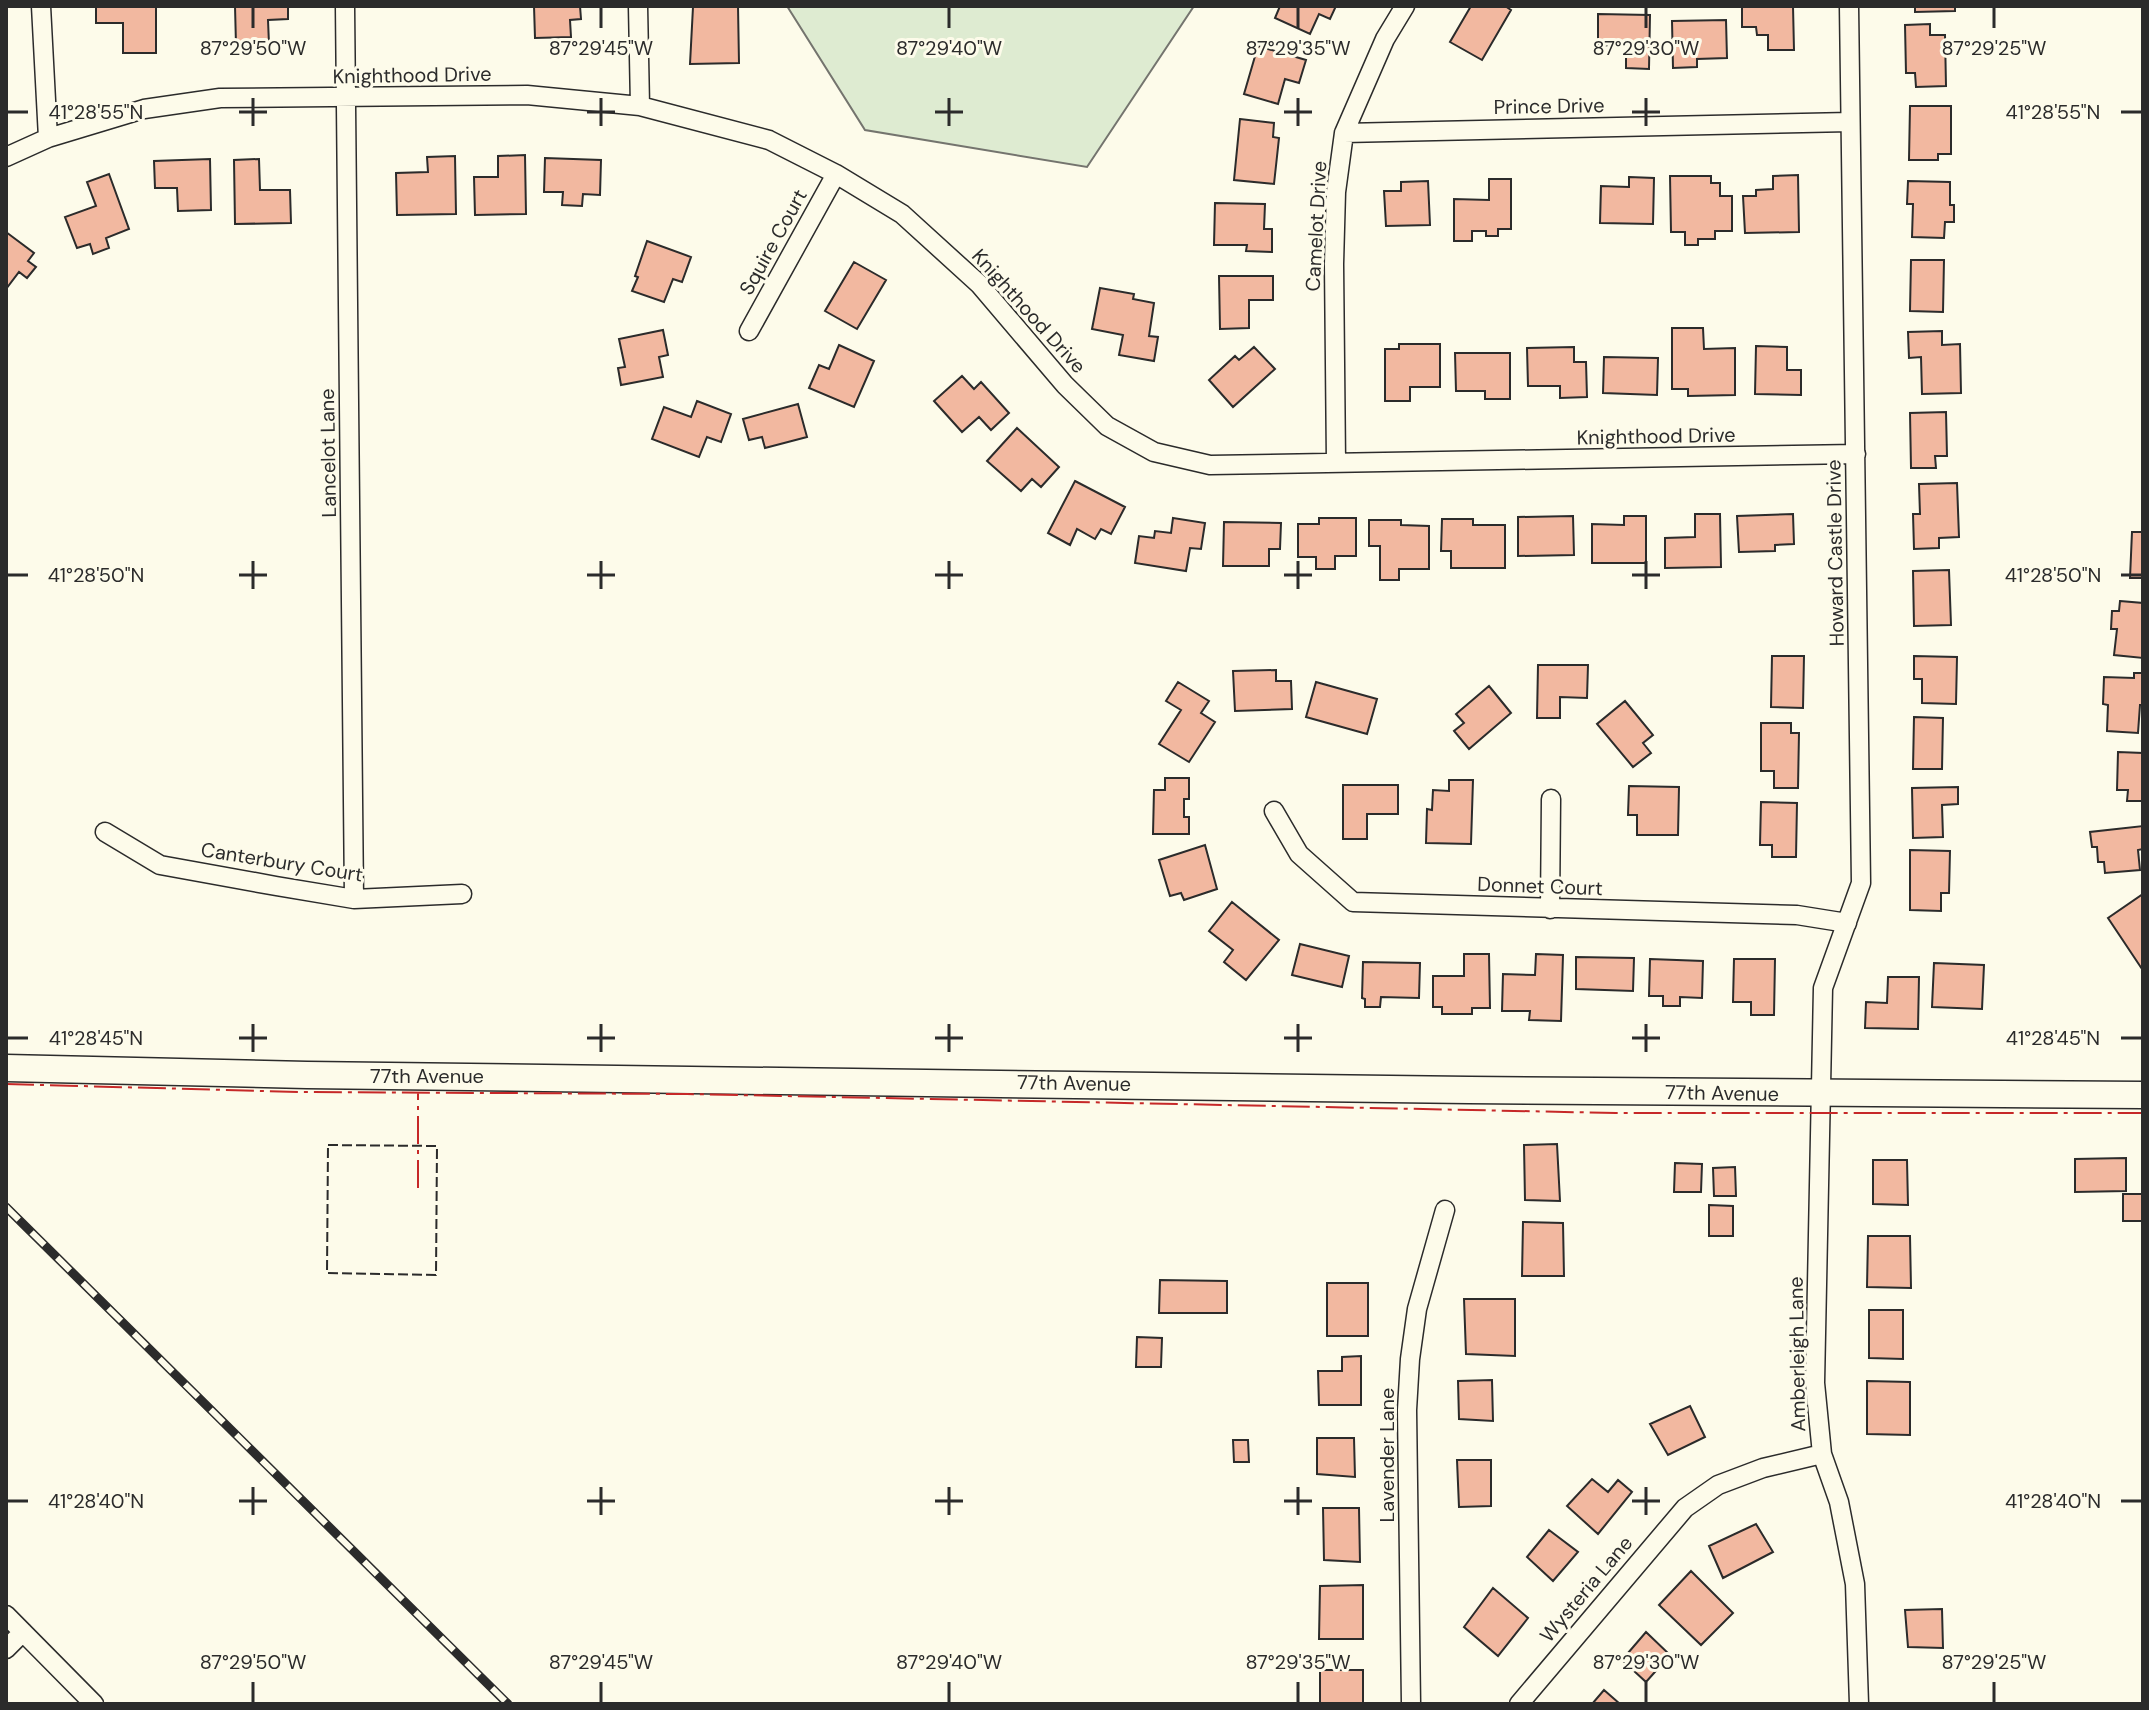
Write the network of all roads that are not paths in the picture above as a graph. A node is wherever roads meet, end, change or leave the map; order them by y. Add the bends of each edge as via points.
1 (41, 6) edge
2 (345, 6) edge
3 (638, 6) edge
4 (1405, 6) edge
5 (1849, 6) edge
6 (346, 98) junction
7 (640, 106) junction
8 (1850, 122) junction
9 (1344, 133) junction
10 (48, 138) junction
11 (6, 157) edge
12 (836, 174) junction
13 (749, 331) dead end
14 (1856, 454) junction
15 (1336, 463) junction
16 (1551, 799) dead end
17 (1274, 811) dead end
18 (105, 832) dead end
19 (462, 894) dead end
20 (354, 899) junction
21 (1550, 909) junction
22 (1847, 923) junction
23 (6, 1068) edge
24 (1821, 1094) junction
25 (2143, 1095) edge
26 (1445, 1210) dead end
27 (1822, 1454) junction
28 (6, 1615) edge
29 (23, 1632) junction
30 (6, 1649) edge
31 (94, 1704) edge
32 (1411, 1704) edge
33 (1519, 1704) edge
34 (1859, 1704) edge

1 - 10 street
2 - 6 street, Lancelot Lane
3 - 7 street
4 - 9 street, Camelot Drive
5 - 8 street, Howard Castle Drive
6 - 7 street, Knighthood Drive via 527,95
6 - 10 street, Knighthood Drive via 205,100 144,109
6 - 20 street, Lancelot Lane
7 - 12 street, Knighthood Drive via 769,140
8 - 9 street, Prince Drive
8 - 14 street, Howard Castle Drive
9 - 15 street, Camelot Drive via 1334,264
10 - 11 street, Knighthood Drive
12 - 13 street, Squire Court
12 - 15 street, Knighthood Drive via 902,214 979,284 1107,426 1154,452 1210,465
14 - 15 street, Knighthood Drive
14 - 22 street, Howard Castle Drive via 1861,883
16 - 21 street
17 - 21 street, Donnet Court via 1299,854 1353,902
18 - 20 street, Canterbury Court via 160,865
19 - 20 street, Canterbury Court
21 - 22 street, Donnet Court via 1797,915
22 - 24 street, Howard Castle Drive via 1823,988
23 - 24 street, 77th Avenue
24 - 25 street, 77th Avenue
24 - 27 street, Amberleigh Lane via 1815,1383
26 - 32 street, Lavender Lane via 1417,1309 1410,1359
27 - 33 street, Wysteria Lane via 1718,1485 1685,1508
27 - 34 street, Amberleigh Lane via 1851,1550
28 - 29 street
29 - 30 street
29 - 31 street

